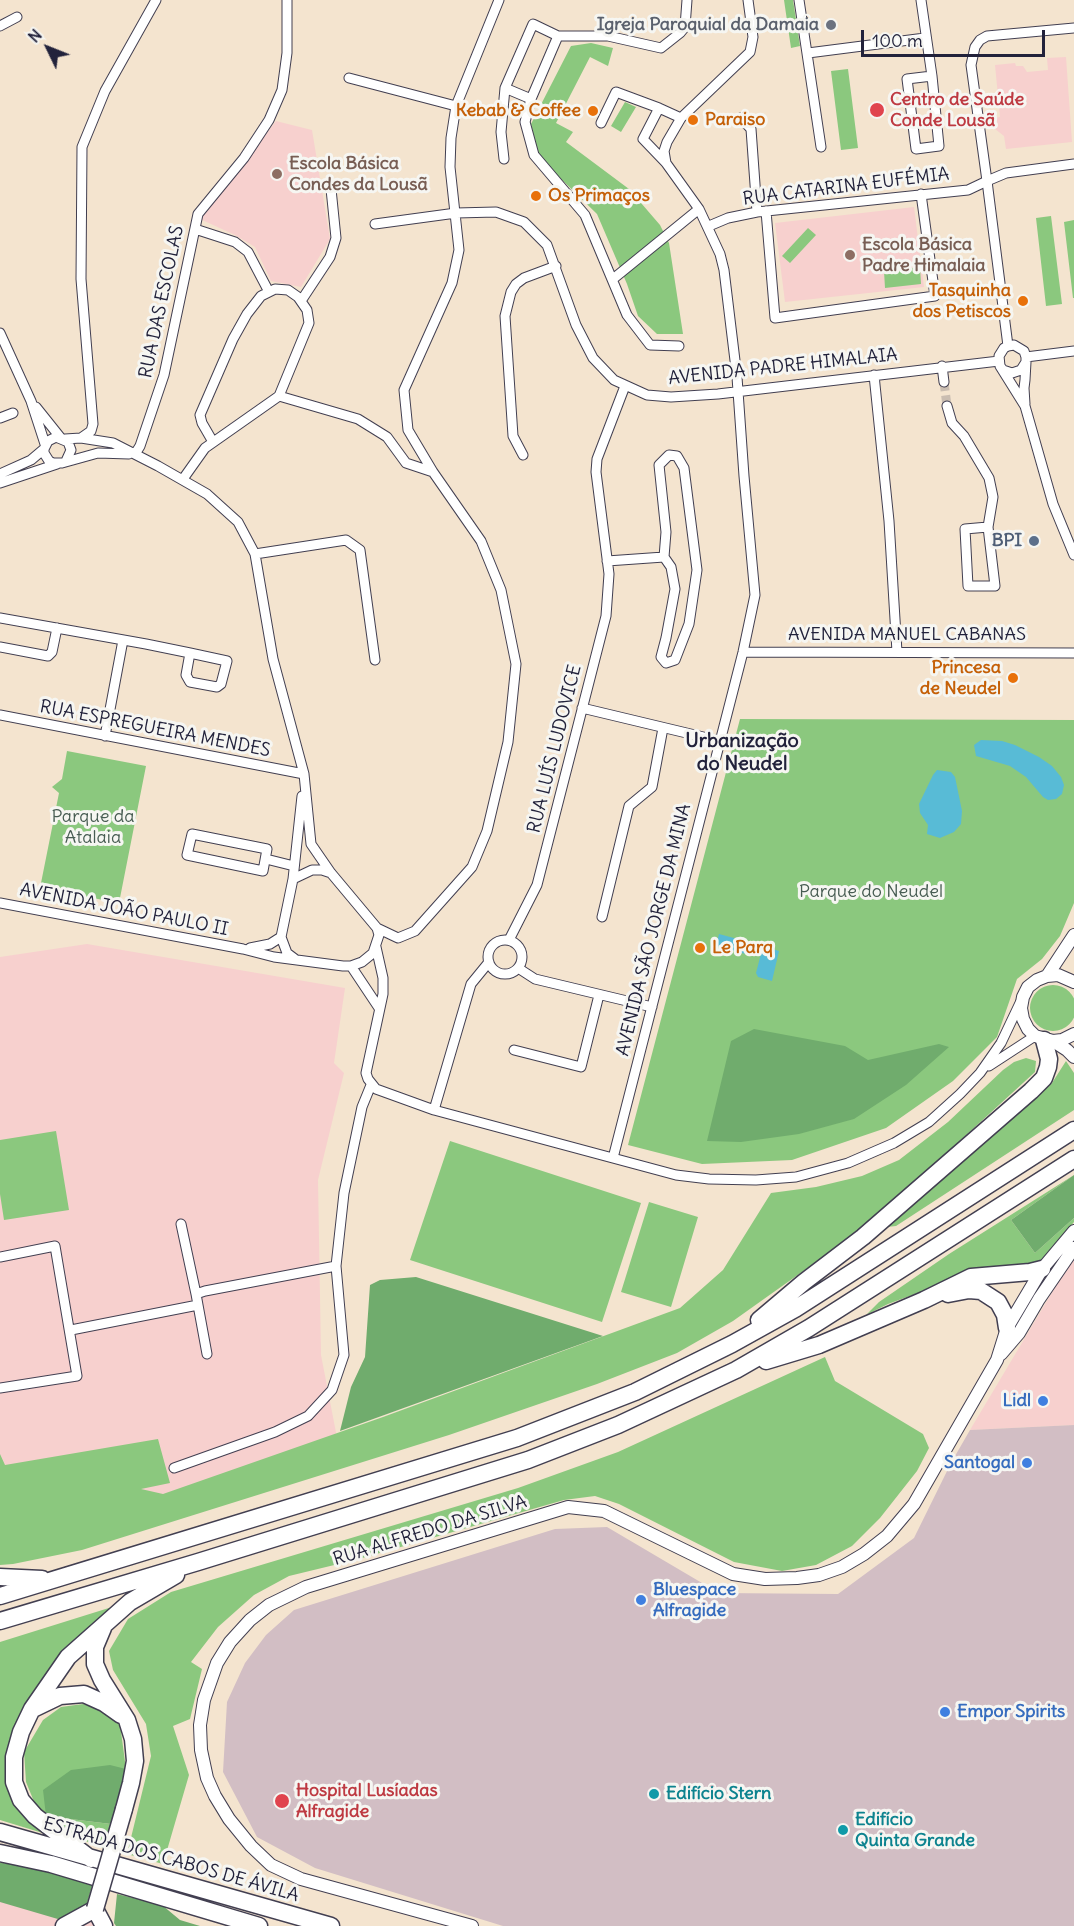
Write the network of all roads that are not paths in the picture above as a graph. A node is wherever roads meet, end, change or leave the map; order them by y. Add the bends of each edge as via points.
1 (156, 0) edge
2 (287, 0) edge
3 (499, 0) edge
4 (687, 0) edge
5 (748, 0) edge
6 (799, 0) edge
7 (921, 0) edge
8 (17, 17) dead end
9 (0, 26) edge
10 (1074, 28) edge
11 (558, 36) junction
12 (926, 38) junction
13 (808, 53) junction
14 (932, 76) junction
15 (349, 78) dead end
16 (506, 88) junction
17 (531, 99) junction
18 (456, 106) junction
19 (659, 108) junction
20 (681, 118) junction
21 (741, 118) dead end
22 (601, 123) dead end
23 (821, 147) dead end
24 (504, 159) dead end
25 (666, 163) junction
26 (1074, 164) edge
27 (987, 181) junction
28 (331, 189) dead end
29 (921, 194) junction
30 (699, 209) junction
31 (762, 212) junction
32 (456, 213) junction
33 (375, 224) dead end
34 (709, 226) junction
35 (195, 229) junction
36 (556, 266) junction
37 (612, 279) junction
38 (269, 292) junction
39 (301, 301) junction
40 (0, 333) edge
41 (679, 346) dead end
42 (1008, 346) junction
43 (1074, 351) edge
44 (1026, 359) junction
45 (999, 363) junction
46 (942, 366) junction
47 (874, 375) junction
48 (944, 382) tunnel mouth
49 (625, 386) junction
50 (738, 390) junction
51 (279, 396) junction
52 (31, 401) junction
53 (947, 406) tunnel mouth
54 (1024, 406) junction
55 (13, 413) dead end
56 (0, 418) edge
57 (63, 438) junction
58 (81, 438) junction
59 (213, 442) junction
60 (44, 447) junction
61 (135, 454) junction
62 (523, 454) dead end
63 (62, 462) junction
64 (433, 472) junction
65 (0, 474) edge
66 (183, 479) junction
67 (0, 483) edge
68 (988, 527) junction
69 (255, 554) junction
70 (1074, 555) edge
71 (664, 557) junction
72 (607, 561) junction
73 (0, 618) edge
74 (57, 628) junction
75 (123, 640) junction
76 (0, 647) edge
77 (743, 652) junction
78 (897, 652) junction
79 (1073, 652) edge
80 (190, 653) junction
81 (375, 660) dead end
82 (582, 708) junction
83 (0, 715) edge
84 (663, 728) junction
85 (105, 736) junction
86 (720, 741) junction
87 (304, 774) junction
88 (266, 859) junction
89 (294, 866) junction
90 (331, 873) junction
91 (293, 879) junction
92 (0, 903) edge
93 (602, 917) dead end
94 (377, 928) junction
95 (1074, 935) edge
96 (281, 937) junction
97 (509, 940) junction
98 (376, 947) junction
99 (243, 949) junction
100 (294, 959) junction
101 (489, 962) junction
102 (351, 966) junction
103 (518, 968) junction
104 (1047, 976) junction
105 (1074, 982) edge
106 (599, 994) junction
107 (1023, 997) junction
108 (652, 1007) junction
109 (379, 1008) junction
110 (1074, 1034) edge
111 (1044, 1039) junction
112 (514, 1050) dead end
113 (1074, 1057) edge
114 (980, 1073) junction
115 (372, 1085) junction
116 (434, 1110) junction
117 (1074, 1130) edge
118 (613, 1158) junction
119 (1074, 1159) edge
120 (181, 1224) dead end
121 (1074, 1231) edge
122 (1072, 1251) edge
123 (0, 1257) edge
124 (336, 1266) junction
125 (1042, 1269) junction
126 (196, 1294) junction
127 (924, 1300) junction
128 (198, 1305) junction
129 (1007, 1328) junction
130 (70, 1330) junction
131 (732, 1344) junction
132 (207, 1354) dead end
133 (997, 1360) junction
134 (736, 1370) junction
135 (0, 1388) edge
136 (174, 1467) dead end
137 (198, 1562) junction
138 (0, 1577) edge
139 (55, 1579) junction
140 (0, 1596) edge
141 (0, 1621) edge
142 (106, 1622) junction
143 (32, 1709) junction
144 (127, 1720) junction
145 (0, 1832) edge
146 (1, 1854) edge
147 (91, 1859) junction
148 (95, 1910) junction
149 (64, 1926) edge
150 (104, 1926) edge
151 (259, 1926) edge
152 (331, 1926) edge
153 (472, 1926) edge

1 - 58 street via 105,91 82,147 81,279 93,424 91,431
2 - 35 street, RUA DAS ESCOLAS via 282,90 243,158 198,214
3 - 18 street
4 - 11 street via 685,27 661,48 608,36
5 - 20 street via 753,37 750,52
6 - 13 street
7 - 12 street
8 - 9 street
10 - 27 street via 987,36 975,46 971,65
11 - 16 street via 533,24
11 - 17 street
12 - 13 street
12 - 14 street
13 - 23 street
14 - 14 street via 907,80 916,149 939,146
15 - 18 street
16 - 17 street
16 - 24 street via 501,132
17 - 37 street via 525,122 534,155 585,215
18 - 32 street via 450,157
19 - 20 street
19 - 22 street via 616,92
19 - 25 street, AVENIDA SÃO JORGE DA MINA via 643,139
20 - 25 street via 664,151
21 - 31 street via 751,129
25 - 30 street, AVENIDA SÃO JORGE DA MINA
26 - 27 street, RUA CATARINA EUFÉMIA via 1006,173
27 - 29 street, RUA CATARINA EUFÉMIA via 968,190
27 - 42 street
28 - 39 street via 336,238 330,256
29 - 31 street, RUA CATARINA EUFÉMIA
29 - 31 street via 935,296 775,318
30 - 34 street, AVENIDA SÃO JORGE DA MINA
30 - 37 street
31 - 34 street, RUA CATARINA EUFÉMIA
32 - 33 street, AVENIDA PADRE HIMALAIA
32 - 36 street, AVENIDA PADRE HIMALAIA via 496,212 524,222 547,245
32 - 64 street via 459,250 452,283 404,390 408,429
34 - 50 street, AVENIDA SÃO JORGE DA MINA via 724,270
35 - 38 street via 236,242 248,252
35 - 61 street, RUA DAS ESCOLAS via 164,375
36 - 49 street, AVENIDA PADRE HIMALAIA via 586,348 614,380
36 - 62 street via 516,284 505,316 513,436
37 - 41 street via 627,315 650,345
38 - 39 street via 288,290
38 - 59 street via 247,314 203,405 202,423
39 - 51 street via 308,310 309,323
40 - 52 street
42 - 44 street via 1020,347
42 - 45 street via 1001,352
43 - 44 street, AVENIDA PADRE HIMALAIA
44 - 45 street, AVENIDA PADRE HIMALAIA via 1017,372 1007,372
44 - 54 street
45 - 46 street, AVENIDA PADRE HIMALAIA
45 - 54 street
46 - 47 street, AVENIDA PADRE HIMALAIA
46 - 48 street
47 - 50 street, AVENIDA PADRE HIMALAIA
47 - 78 street
49 - 50 street, AVENIDA PADRE HIMALAIA via 647,395 671,397
49 - 72 street, RUA LUÍS LUDOVICE via 597,459
50 - 77 street, AVENIDA SÃO JORGE DA MINA via 755,595
51 - 59 street
51 - 64 street via 358,419 387,437 406,463
52 - 57 street
52 - 60 street
53 - 68 street via 952,423 989,478 993,497
54 - 70 street via 1053,504
55 - 56 street
57 - 58 street
57 - 60 street via 51,438
57 - 63 street via 71,450
58 - 61 street via 112,443
59 - 66 street
60 - 63 street via 49,461
60 - 65 street via 31,460
61 - 63 street via 98,453
61 - 66 street
63 - 67 street
64 - 94 street via 481,541 501,590 516,664 508,742 487,831 472,867 415,931 398,938
66 - 69 street via 238,522
68 - 68 street via 995,586 968,586 965,530
69 - 81 street via 346,540 360,550
69 - 87 street via 273,658
71 - 71 street via 671,567 675,589 661,657 666,663 675,660 689,624 697,570 684,468 677,456 669,455 659,465 666,532
71 - 72 street
72 - 82 street, RUA LUÍS LUDOVICE via 606,616
73 - 74 street
74 - 75 street
74 - 76 street via 48,656
75 - 80 street
75 - 85 street
77 - 78 street, AVENIDA MANUEL CABANAS
77 - 86 street, AVENIDA SÃO JORGE DA MINA
78 - 79 street, AVENIDA MANUEL CABANAS
80 - 80 street via 227,661 221,684 217,687 190,682 186,675
82 - 84 street
82 - 97 street, RUA LUÍS LUDOVICE via 537,885
83 - 85 street, RUA ESPREGUEIRA MENDES
84 - 86 street
84 - 93 street via 652,787 629,806
85 - 87 street, RUA ESPREGUEIRA MENDES
86 - 108 street, AVENIDA SÃO JORGE DA MINA
87 - 89 street
87 - 90 street via 311,844
88 - 88 street via 267,849 192,834 188,855 263,871
88 - 89 street
89 - 91 street
90 - 91 street via 312,870
90 - 94 street
91 - 96 street
92 - 99 street, AVENIDA JOÃO PAULO II
94 - 98 street
95 - 104 street
96 - 99 street, AVENIDA JOÃO PAULO II via 270,944
96 - 100 street
97 - 101 street via 495,944 489,952
97 - 103 street via 522,952
98 - 102 street via 362,962
98 - 109 street via 383,978
99 - 100 street, AVENIDA JOÃO PAULO II
100 - 102 street
101 - 103 street via 502,973
101 - 116 street via 471,984
102 - 109 street
103 - 106 street via 535,979
104 - 105 street via 1058,975
104 - 107 street via 1028,987
106 - 108 street
106 - 112 street via 581,1067
107 - 111 street via 1023,1019 1028,1029
107 - 114 street via 1001,1043
108 - 118 street, AVENIDA SÃO JORGE DA MINA
109 - 115 street via 366,1067
110 - 111 street via 1062,1040
111 - 113 street
111 - 114 street via 1008,1052
111 - 131 highway via 1048,1067 1044,1078 1031,1091
114 - 118 street via 929,1122 894,1143 796,1177 709,1179 676,1175
115 - 116 street
115 - 124 street via 362,1107 344,1192
116 - 118 street
117 - 131 highway via 795,1309
119 - 134 highway via 810,1328
120 - 126 street
121 - 125 street, RUA ALFREDO DA SILVA
122 - 125 street, RUA ALFREDO DA SILVA
122 - 133 street, RUA ALFREDO DA SILVA
123 - 130 street via 55,1246
124 - 126 street
124 - 136 street via 344,1355 332,1390 308,1416 275,1432
125 - 127 highway via 970,1277
125 - 129 street, RUA ALFREDO DA SILVA
126 - 128 street
127 - 129 highway via 981,1291 998,1302
127 - 134 highway via 819,1345
128 - 130 street
128 - 132 street
129 - 133 street, RUA ALFREDO DA SILVA
130 - 135 street via 77,1376
131 - 139 highway via 634,1392 517,1438
133 - 153 street, RUA ALFREDO DA SILVA via 914,1504 887,1536 842,1567 797,1578 733,1574 604,1511 568,1507 306,1587 268,1605 250,1620 217,1663 200,1725 207,1778 229,1819 271,1864 301,1879
134 - 137 highway via 618,1425 528,1460
137 - 141 highway
137 - 142 highway via 130,1602
138 - 139 highway
139 - 140 highway
142 - 143 highway via 68,1657
142 - 144 highway via 95,1647 95,1664
143 - 144 highway via 60,1696 84,1694
143 - 147 highway via 14,1757 14,1782 21,1800 35,1816
144 - 148 highway, bridge via 135,1761
145 - 147 highway, ESTRADA DOS CABOS DE ÁVILA
146 - 151 highway, ESTRADA DOS CABOS DE ÁVILA via 51,1864
147 - 152 highway, ESTRADA DOS CABOS DE ÁVILA
148 - 149 highway
148 - 150 highway

